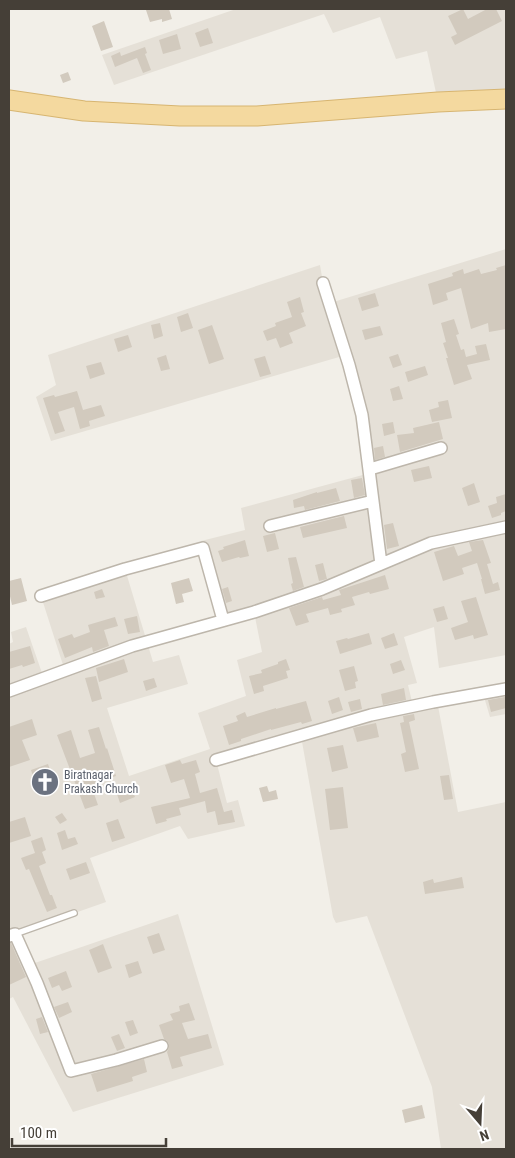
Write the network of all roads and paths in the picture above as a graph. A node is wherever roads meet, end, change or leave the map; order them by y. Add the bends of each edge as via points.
1 (506, 99) edge
2 (9, 100) edge
3 (323, 283) dead end
4 (442, 448) dead end
5 (370, 469) junction
6 (373, 501) junction
7 (270, 526) dead end
8 (506, 527) edge
9 (381, 564) junction
10 (41, 596) dead end
11 (223, 620) junction
12 (506, 688) edge
13 (9, 691) edge
14 (216, 760) dead end
15 (74, 912) dead end
16 (12, 935) edge
17 (162, 1046) dead end

1 - 2 main road via 257,116 84,110
3 - 5 street via 362,415
4 - 5 street
5 - 6 street
6 - 7 street
6 - 9 street
8 - 9 street via 431,543
9 - 11 street via 322,590
10 - 11 street via 203,548
11 - 13 street via 132,646
12 - 14 street via 371,715
15 - 16 lane
16 - 17 street via 37,983 71,1071

